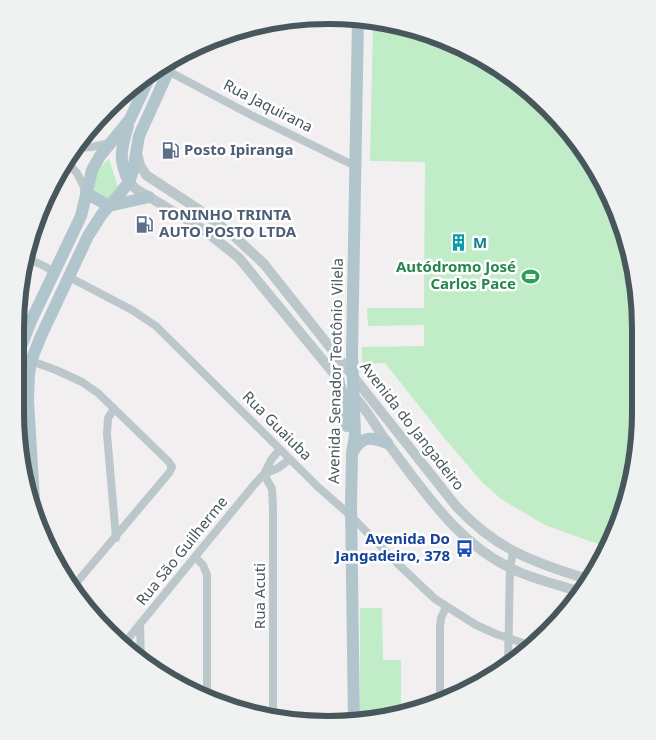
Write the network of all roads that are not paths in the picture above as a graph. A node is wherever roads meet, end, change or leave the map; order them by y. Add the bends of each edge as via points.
1 (358, 25) edge
2 (171, 68) edge
3 (169, 69) edge
4 (146, 85) edge
5 (130, 119) junction
6 (110, 143) junction
7 (84, 148) edge
8 (137, 153) junction
9 (71, 166) edge
10 (355, 166) junction
11 (129, 182) junction
12 (86, 190) junction
13 (149, 197) junction
14 (109, 206) junction
15 (198, 209) junction
16 (190, 221) junction
17 (32, 260) edge
18 (55, 273) junction
19 (69, 277) junction
20 (24, 339) edge
21 (24, 360) edge
22 (31, 362) junction
23 (352, 376) junction
24 (337, 378) junction
25 (354, 396) junction
26 (114, 409) junction
27 (387, 443) junction
28 (280, 449) junction
29 (352, 453) junction
30 (290, 459) junction
31 (264, 474) junction
32 (33, 487) edge
33 (351, 516) junction
34 (116, 538) junction
35 (514, 552) junction
36 (195, 557) junction
37 (510, 568) junction
38 (583, 578) edge
39 (76, 583) edge
40 (574, 591) edge
41 (446, 607) junction
42 (140, 624) junction
43 (509, 638) junction
44 (126, 640) edge
45 (525, 644) edge
46 (141, 651) edge
47 (508, 657) edge
48 (207, 691) edge
49 (440, 695) edge
50 (274, 711) edge
51 (354, 715) edge

1 - 10 main road, Avenida Senador Teotônio Vilela
2 - 10 street, Rua Jaquirana via 251,115
3 - 8 main road via 145,120
4 - 5 main road
5 - 6 main road
5 - 11 main road via 121,156 122,169
6 - 7 street
6 - 12 main road via 92,170
8 - 11 main road
8 - 15 street, Avenida do Jangadeiro via 146,175
9 - 12 street
10 - 23 main road, Avenida Senador Teotônio Vilela
11 - 13 street, Avenida do Jangadeiro
11 - 14 main road
12 - 14 main road via 93,198
12 - 18 main road via 81,216
13 - 14 main road
13 - 16 street, Avenida do Jangadeiro
14 - 19 main road via 94,224
15 - 16 street
15 - 23 street, Avenida do Jangadeiro via 264,264
16 - 24 street, Avenida do Jangadeiro via 239,258
17 - 18 street
18 - 20 main road
19 - 22 main road
19 - 28 street, Rua Guaiuba via 156,326
21 - 22 street
22 - 26 street via 82,382
22 - 32 main road via 28,400
23 - 25 main road, Avenida Senador Teotônio Vilela
23 - 35 street, Avenida do Jangadeiro via 456,506 481,531
24 - 25 street, Avenida do Jangadeiro
24 - 29 main road via 346,407
25 - 27 street, Avenida do Jangadeiro
25 - 29 main road, Avenida Senador Teotônio Vilela
26 - 34 street via 108,418 107,434
26 - 34 street via 172,467
27 - 29 main road via 368,438
27 - 37 street, Avenida do Jangadeiro via 444,518
28 - 30 street, Rua Guaiuba
28 - 31 street, Rua São Guilherme
29 - 33 main road, Avenida Senador Teotônio Vilela
30 - 31 street, Rua São Guilherme
30 - 33 street, Rua Guaiuba
31 - 36 street, Rua São Guilherme
31 - 50 street, Rua Acuti via 272,489 273,509
33 - 41 street, Rua Guaiuba
33 - 51 main road, Avenida Senador Teotônio Vilela
34 - 39 street
35 - 37 street
35 - 38 street, Avenida do Jangadeiro
36 - 42 street, Rua São Guilherme
36 - 48 street via 207,575
37 - 40 street, Avenida do Jangadeiro
37 - 43 street
41 - 43 street, Rua Guaiuba
41 - 49 street via 440,627
42 - 44 street, Rua São Guilherme
42 - 46 street
43 - 45 street, Rua Guaiuba
43 - 47 street

